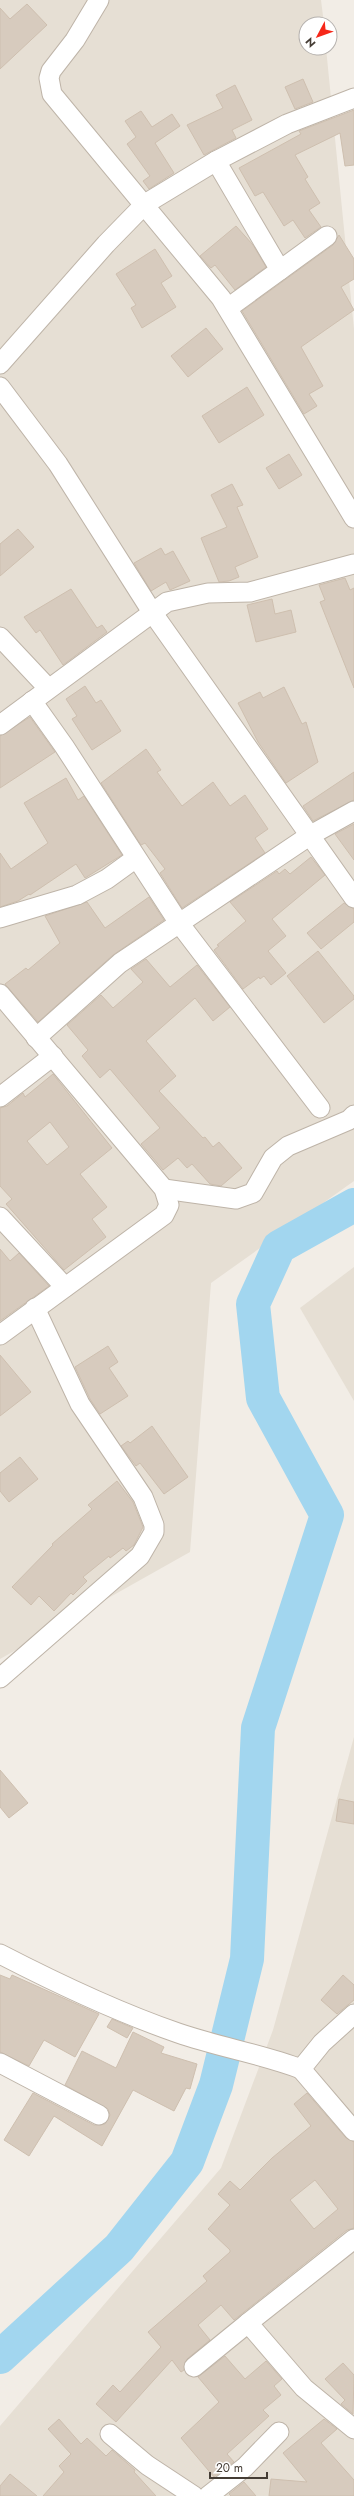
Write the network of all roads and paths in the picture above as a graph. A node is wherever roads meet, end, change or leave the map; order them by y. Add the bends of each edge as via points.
1 (99, 0) edge
2 (354, 98) edge
3 (216, 161) junction
4 (145, 204) junction
5 (327, 236) dead end
6 (280, 270) junction
7 (228, 308) junction
8 (0, 364) edge
9 (0, 387) edge
10 (354, 518) edge
11 (354, 564) edge
12 (152, 612) junction
13 (0, 637) edge
14 (48, 688) junction
15 (32, 701) junction
16 (0, 725) edge
17 (354, 811) edge
18 (309, 836) junction
19 (136, 858) junction
20 (354, 898) edge
21 (0, 918) edge
22 (179, 923) junction
23 (0, 994) edge
24 (36, 1038) junction
25 (53, 1056) junction
26 (0, 1097) edge
27 (320, 1108) dead end
28 (354, 1115) edge
29 (164, 1189) junction
30 (0, 1217) edge
31 (65, 1287) junction
32 (34, 1308) junction
33 (0, 1334) edge
34 (0, 1678) edge
35 (0, 1954) edge
36 (354, 2014) edge
37 (0, 2063) edge
38 (301, 2069) junction
39 (99, 2115) dead end
40 (354, 2131) edge
41 (354, 2239) edge
42 (248, 2323) junction
43 (194, 2366) dead end
44 (354, 2429) edge
45 (279, 2432) dead end
46 (110, 2434) dead end
47 (194, 2496) edge
48 (208, 2496) edge

1 - 4 street via 76,40 51,71 49,86 55,99
2 - 3 street via 287,124
3 - 4 street
3 - 6 street
4 - 7 street
4 - 8 street via 106,244
5 - 6 street
6 - 7 street
7 - 10 street
9 - 12 street via 58,464
11 - 12 street via 250,592 208,593 185,597 168,602
12 - 14 street via 95,657
12 - 18 street
13 - 14 street
14 - 15 street
15 - 16 street
15 - 19 street
17 - 18 street
18 - 20 street
18 - 22 street
19 - 21 street via 107,879 76,895
19 - 22 street
22 - 24 street via 120,963
22 - 27 street
23 - 24 street
24 - 25 street
25 - 26 street
25 - 29 street
28 - 29 street via 349,1120 288,1146 273,1158 253,1193 236,1199
29 - 31 street via 169,1205 164,1215
30 - 31 street
31 - 32 street
32 - 33 street
32 - 34 street via 80,1404 143,1497 154,1525 154,1532 140,1556
35 - 38 street via 43,1977 126,2014 180,2034 274,2059
36 - 38 street via 322,2043
37 - 39 street
38 - 40 street
41 - 42 street
42 - 43 street
42 - 44 street via 304,2388
45 - 48 street via 245,2467
46 - 47 street via 147,2465

